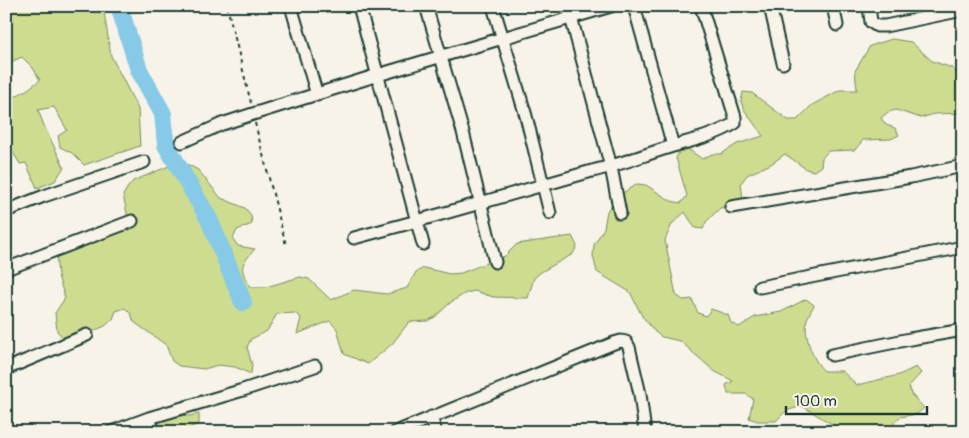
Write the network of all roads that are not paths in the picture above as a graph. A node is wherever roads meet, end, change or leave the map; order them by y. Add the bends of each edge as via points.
1 (291, 6) edge
2 (359, 6) edge
3 (426, 6) edge
4 (493, 6) edge
5 (611, 6) edge
6 (634, 6) edge
7 (701, 6) edge
8 (770, 6) edge
9 (832, 6) edge
10 (869, 6) edge
11 (963, 10) edge
12 (570, 12) edge
13 (837, 25) dead end
14 (503, 39) junction
15 (441, 57) junction
16 (783, 62) dead end
17 (378, 75) junction
18 (317, 95) junction
19 (182, 142) dead end
20 (673, 146) junction
21 (144, 162) dead end
22 (963, 166) edge
23 (611, 167) junction
24 (543, 185) junction
25 (482, 203) junction
26 (730, 207) dead end
27 (6, 211) edge
28 (550, 213) dead end
29 (620, 213) dead end
30 (132, 221) dead end
31 (417, 221) junction
32 (354, 238) dead end
33 (423, 244) dead end
34 (963, 247) edge
35 (496, 262) dead end
36 (6, 269) edge
37 (760, 287) dead end
38 (963, 330) edge
39 (87, 336) dead end
40 (832, 355) dead end
41 (315, 366) dead end
42 (6, 369) edge
43 (431, 417) junction
44 (149, 418) junction
45 (642, 431) edge
46 (111, 432) edge
47 (154, 432) edge
48 (396, 432) edge
49 (436, 432) edge

1 - 18 street
2 - 17 street
3 - 15 street
4 - 14 street
5 - 12 street
6 - 20 street
7 - 20 street via 735,123
8 - 16 street
9 - 13 street
10 - 11 street via 871,22 877,26
12 - 14 street
12 - 23 street
14 - 15 street
14 - 24 street
15 - 17 street
15 - 25 street
17 - 18 street
17 - 31 street
18 - 19 street via 222,124
20 - 23 street
21 - 27 street
22 - 26 street
23 - 24 street
23 - 29 street
24 - 25 street
24 - 28 street
25 - 31 street
25 - 35 street
30 - 36 street
31 - 32 street
31 - 33 street
34 - 37 street
38 - 40 street
39 - 42 street
41 - 44 street
43 - 45 street via 621,341 629,347 640,394
43 - 48 street
43 - 49 street
44 - 46 street
44 - 47 street

